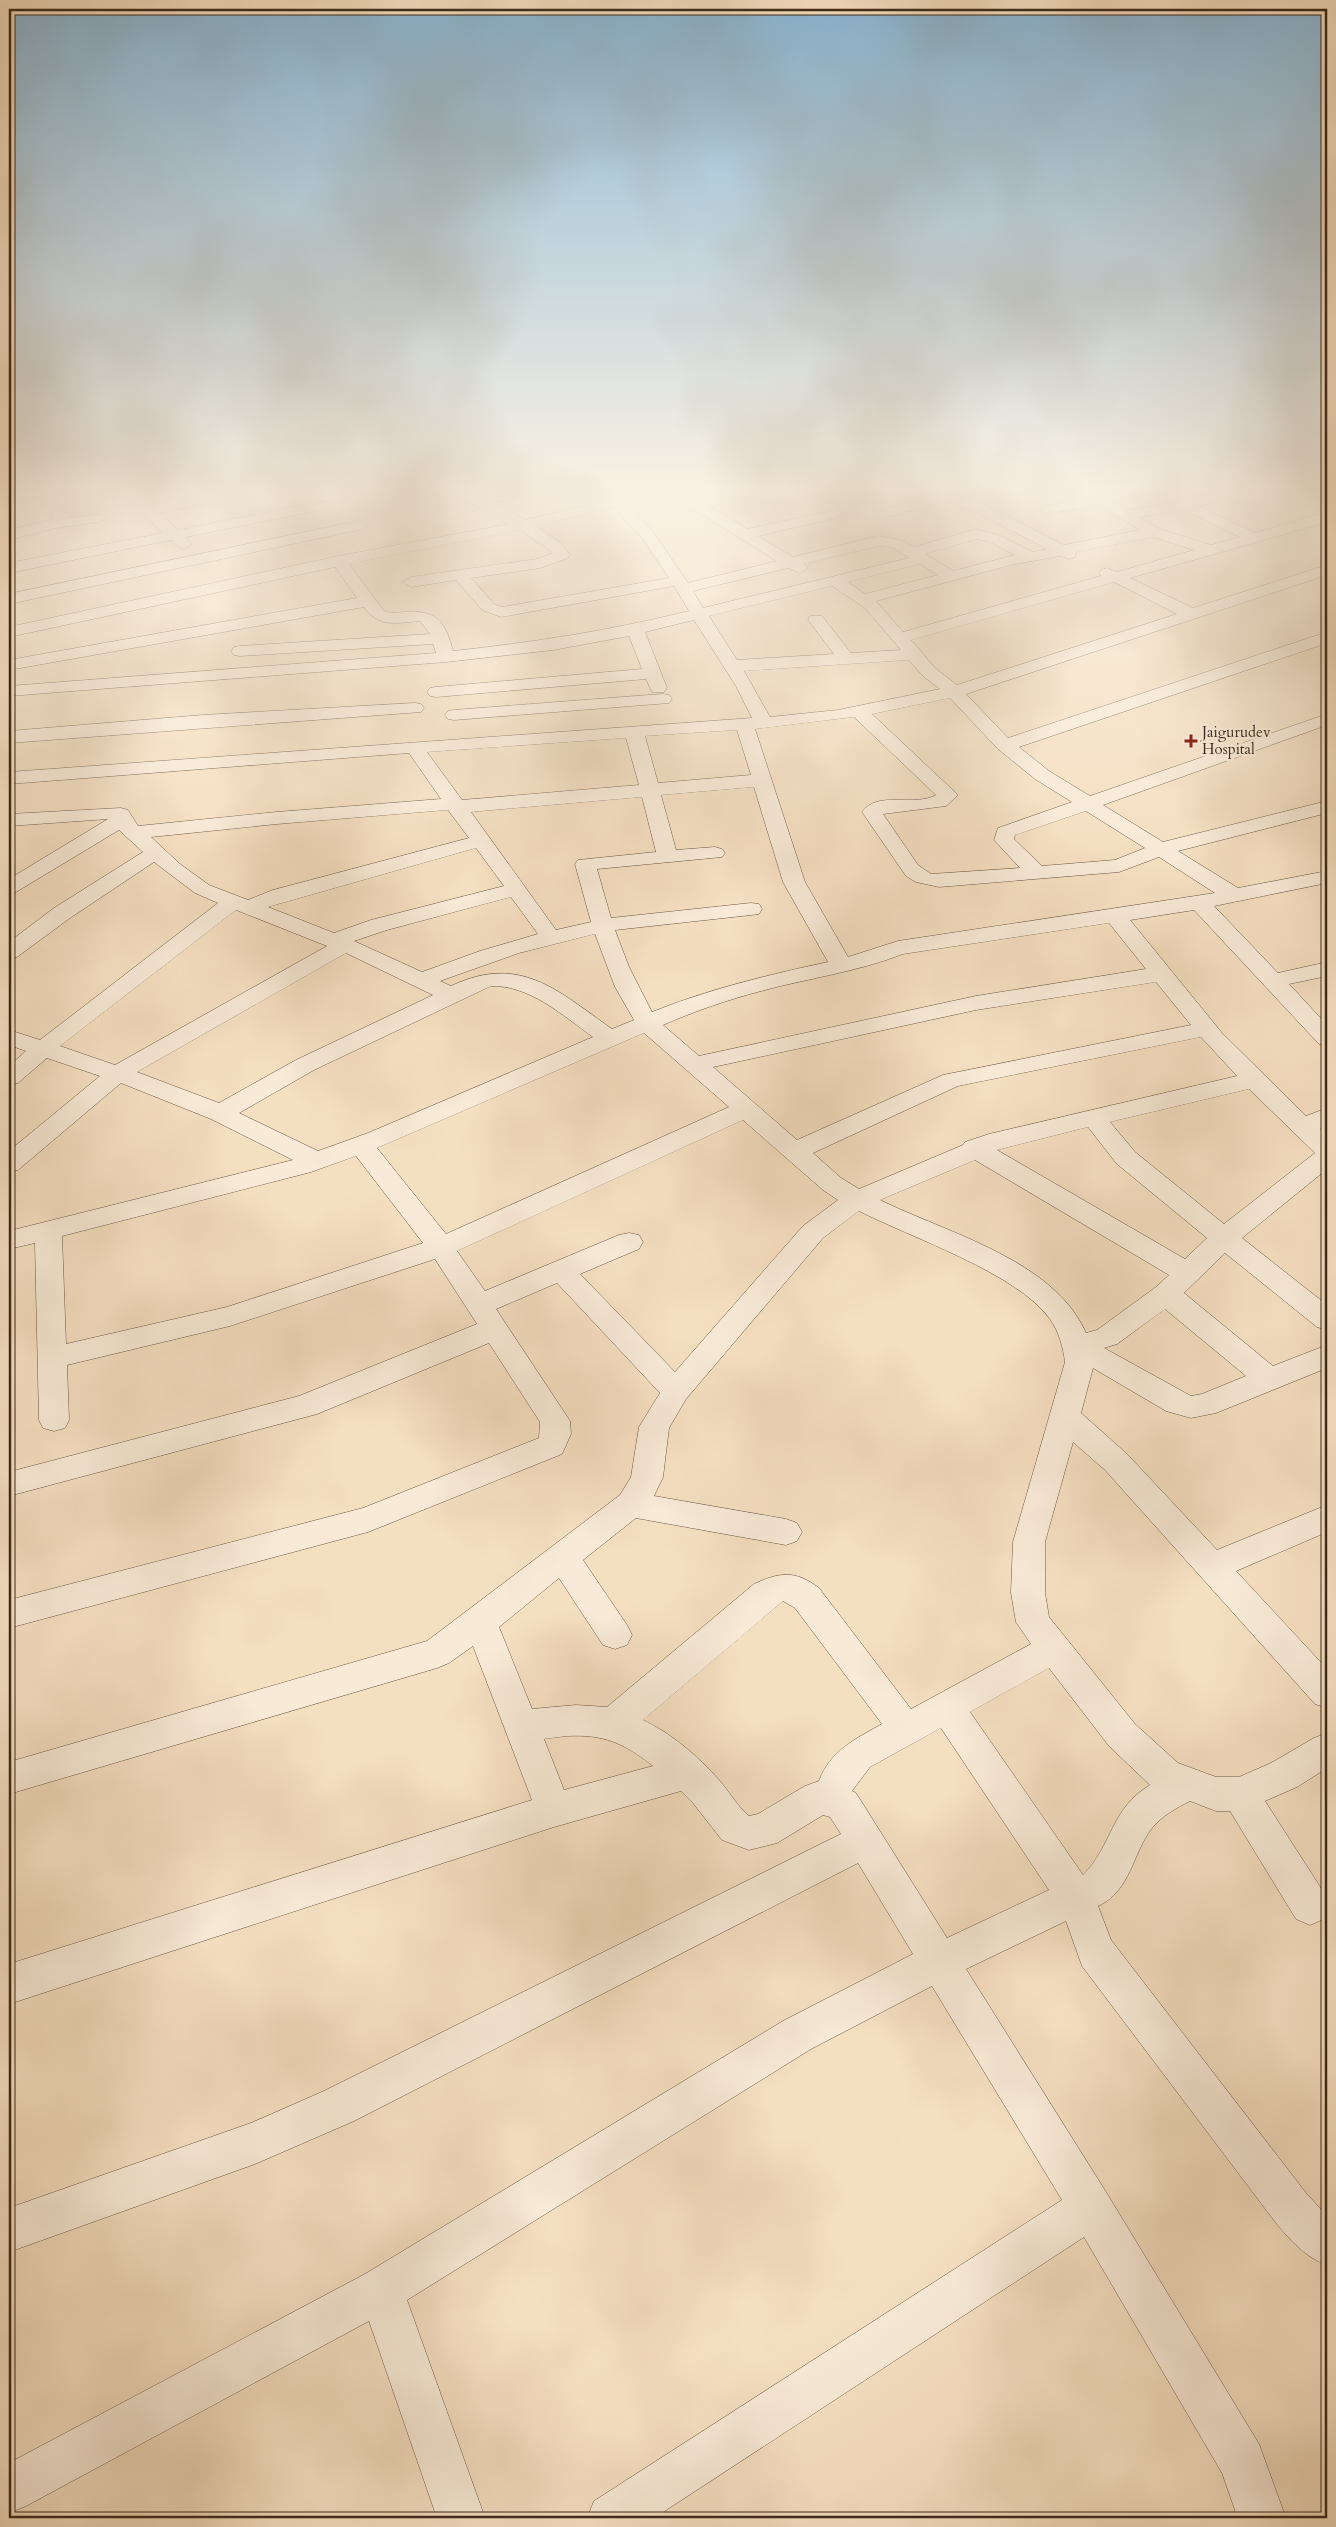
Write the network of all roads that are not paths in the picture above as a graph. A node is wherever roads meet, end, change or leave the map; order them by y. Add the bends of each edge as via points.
1 (126, 608) edge
2 (284, 608) edge
3 (329, 608) edge
4 (374, 608) edge
5 (490, 608) edge
6 (527, 608) edge
7 (694, 608) edge
8 (723, 608) edge
9 (874, 608) edge
10 (1006, 608) edge
11 (1178, 608) edge
12 (1210, 608) edge
13 (698, 614) junction
14 (1191, 614) junction
15 (290, 615) junction
16 (816, 620) dead end
17 (635, 629) junction
18 (9, 632) edge
19 (1327, 636) edge
20 (441, 638) junction
21 (900, 638) junction
22 (240, 651) dead end
23 (914, 654) junction
24 (446, 657) junction
25 (847, 659) junction
26 (9, 665) edge
27 (733, 666) junction
28 (652, 673) junction
29 (9, 691) edge
30 (436, 692) dead end
31 (954, 692) junction
32 (662, 699) junction
33 (415, 708) dead end
34 (859, 712) junction
35 (454, 715) dead end
36 (1327, 719) edge
37 (754, 724) junction
38 (674, 729) junction
39 (634, 732) junction
40 (9, 738) edge
41 (1005, 745) junction
42 (414, 747) junction
43 (9, 778) edge
44 (763, 780) junction
45 (650, 789) junction
46 (1087, 804) junction
47 (455, 806) junction
48 (1327, 807) edge
49 (9, 820) edge
50 (129, 826) junction
51 (480, 841) junction
52 (1160, 849) junction
53 (156, 852) junction
54 (715, 852) dead end
55 (668, 857) junction
56 (1037, 873) junction
57 (1327, 877) edge
58 (9, 888) edge
59 (516, 890) junction
60 (1234, 895) junction
61 (1199, 902) junction
62 (240, 905) junction
63 (751, 909) dead end
64 (1114, 915) junction
65 (604, 926) junction
66 (552, 939) junction
67 (339, 943) junction
68 (9, 952) edge
69 (842, 966) junction
70 (1327, 969) edge
71 (1161, 974) junction
72 (421, 981) junction
73 (1273, 981) junction
74 (451, 995) junction
75 (648, 1024) junction
76 (1206, 1029) junction
77 (9, 1037) edge
78 (611, 1039) junction
79 (1327, 1039) edge
80 (42, 1048) junction
81 (694, 1064) junction
82 (118, 1074) junction
83 (9, 1078) edge
84 (1254, 1080) junction
85 (746, 1109) junction
86 (220, 1113) junction
87 (1327, 1116) edge
88 (1093, 1117) junction
89 (1303, 1127) junction
90 (362, 1145) junction
91 (974, 1148) junction
92 (1327, 1150) edge
93 (794, 1152) junction
94 (1327, 1156) edge
95 (316, 1161) junction
96 (9, 1164) edge
97 (856, 1200) junction
98 (48, 1231) junction
99 (1224, 1238) junction
100 (9, 1240) edge
101 (629, 1242) dead end
102 (441, 1248) junction
103 (561, 1271) junction
104 (1189, 1274) junction
105 (1166, 1294) junction
106 (486, 1317) junction
107 (1327, 1320) edge
108 (1077, 1346) junction
109 (1327, 1356) edge
110 (52, 1358) junction
111 (1270, 1380) junction
112 (676, 1391) junction
113 (1065, 1417) junction
114 (54, 1420) dead end
115 (9, 1484) edge
116 (631, 1504) junction
117 (1327, 1518) edge
118 (786, 1532) dead end
119 (563, 1557) junction
120 (1212, 1567) junction
121 (9, 1614) edge
122 (480, 1622) junction
123 (616, 1635) dead end
124 (1053, 1649) junction
125 (1327, 1693) edge
126 (947, 1707) junction
127 (613, 1724) junction
128 (521, 1726) junction
129 (906, 1729) junction
130 (1324, 1756) edge
131 (687, 1773) junction
132 (9, 1778) edge
133 (1187, 1783) junction
134 (1240, 1794) junction
135 (831, 1798) junction
136 (554, 1810) junction
137 (865, 1841) junction
138 (1075, 1899) junction
139 (1310, 1906) dead end
140 (940, 1961) junction
141 (9, 1984) edge
142 (1091, 2207) junction
143 (9, 2230) edge
144 (1327, 2243) edge
145 (381, 2290) junction
146 (9, 2489) edge
147 (461, 2518) edge
148 (611, 2518) edge
149 (1259, 2518) edge

1 - 18 street
2 - 15 street
3 - 15 street
4 - 20 street via 382,617 423,616
5 - 6 street via 500,612
7 - 13 street
8 - 13 street
9 - 21 street
10 - 21 street
11 - 14 street
12 - 14 street
13 - 17 street
13 - 27 street
14 - 31 street
15 - 26 street
16 - 25 street
17 - 24 street via 553,645
17 - 28 street
19 - 41 street
20 - 22 street
20 - 24 street
21 - 23 street
23 - 25 street
23 - 31 street via 929,672
24 - 29 street
25 - 27 street
27 - 37 street via 752,695
28 - 30 street
28 - 32 street
31 - 34 street
31 - 41 street
32 - 35 street
32 - 38 street
33 - 40 street via 203,721
34 - 37 street
34 - 56 street via 948,795 939,802 880,808 872,812 915,875 939,881
36 - 46 street
37 - 38 street
37 - 44 street
38 - 39 street
39 - 42 street
39 - 45 street
41 - 46 street via 1042,775
42 - 43 street
42 - 47 street
44 - 45 street
44 - 69 street via 794,882
45 - 47 street
45 - 55 street
46 - 52 street
46 - 56 street via 1005,832 1004,840
47 - 50 street
47 - 51 street
48 - 52 street
49 - 50 street via 109,813 121,814
50 - 53 street
50 - 58 street
51 - 59 street
51 - 62 street
52 - 56 street via 1119,866
52 - 60 street
53 - 62 street via 202,889
53 - 68 street
54 - 55 street
55 - 65 street via 585,864
57 - 60 street
59 - 66 street
59 - 67 street via 378,926
60 - 61 street
61 - 64 street
61 - 73 street
62 - 67 street
62 - 80 street via 147,965
63 - 65 street
64 - 69 street via 898,948
64 - 71 street
65 - 66 street
65 - 75 street via 623,982
66 - 72 street via 448,969
67 - 72 street
67 - 82 street
69 - 75 street via 697,1002
70 - 73 street
71 - 76 street
71 - 81 street via 976,1003
72 - 74 street
73 - 79 street
74 - 78 street via 492,979 515,981 532,986
74 - 86 street via 305,1065
75 - 78 street
75 - 81 street
76 - 84 street
76 - 93 street via 952,1080
77 - 80 street
78 - 90 street
80 - 82 street
80 - 83 street
81 - 85 street
82 - 86 street
82 - 96 street
84 - 88 street
84 - 89 street
85 - 93 street
85 - 102 street
86 - 95 street
87 - 89 street
88 - 91 street
88 - 99 street via 1126,1158
89 - 92 street
90 - 95 street
90 - 102 street
91 - 97 street
91 - 104 street
93 - 97 street
94 - 99 street
95 - 98 street
97 - 108 street via 1026,1280 1064,1317
97 - 112 street via 813,1232
98 - 100 street
98 - 110 street
99 - 104 street
99 - 107 street
101 - 103 street
102 - 106 street
102 - 110 street via 230,1316
103 - 106 street
103 - 112 street
104 - 105 street
105 - 108 street via 1107,1337
105 - 111 street
106 - 115 street via 306,1406
106 - 121 street via 555,1421 556,1434 551,1446 368,1520
108 - 111 street via 1177,1403 1191,1407 1205,1405
108 - 113 street via 1080,1362
109 - 111 street
110 - 114 street
112 - 116 street via 654,1428 647,1477
113 - 120 street via 1116,1462
113 - 124 street via 1029,1542 1028,1593 1033,1622
116 - 118 street
116 - 119 street
117 - 120 street
119 - 122 street
119 - 123 street
120 - 125 street
122 - 128 street
122 - 132 street via 437,1653
124 - 126 street
124 - 133 street via 1122,1735 1165,1775
126 - 129 street
126 - 138 street
127 - 128 street via 594,1720
127 - 129 street via 766,1594 781,1587 794,1588 806,1598
127 - 131 street via 642,1737
128 - 136 street
129 - 135 street via 857,1756 846,1766
130 - 134 street
131 - 135 street via 706,1791 734,1828 749,1833 764,1831 818,1798
131 - 136 street
133 - 134 street via 1216,1794
133 - 138 street via 1154,1803 1139,1817 1107,1879
134 - 139 street
135 - 137 street via 843,1805
136 - 141 street
137 - 140 street
137 - 143 street via 339,2106 255,2143
138 - 140 street
138 - 144 street via 1096,1952 1291,2208 1309,2229
140 - 142 street
140 - 145 street via 797,2035
142 - 148 street
142 - 149 street via 1242,2461
145 - 146 street
145 - 147 street

